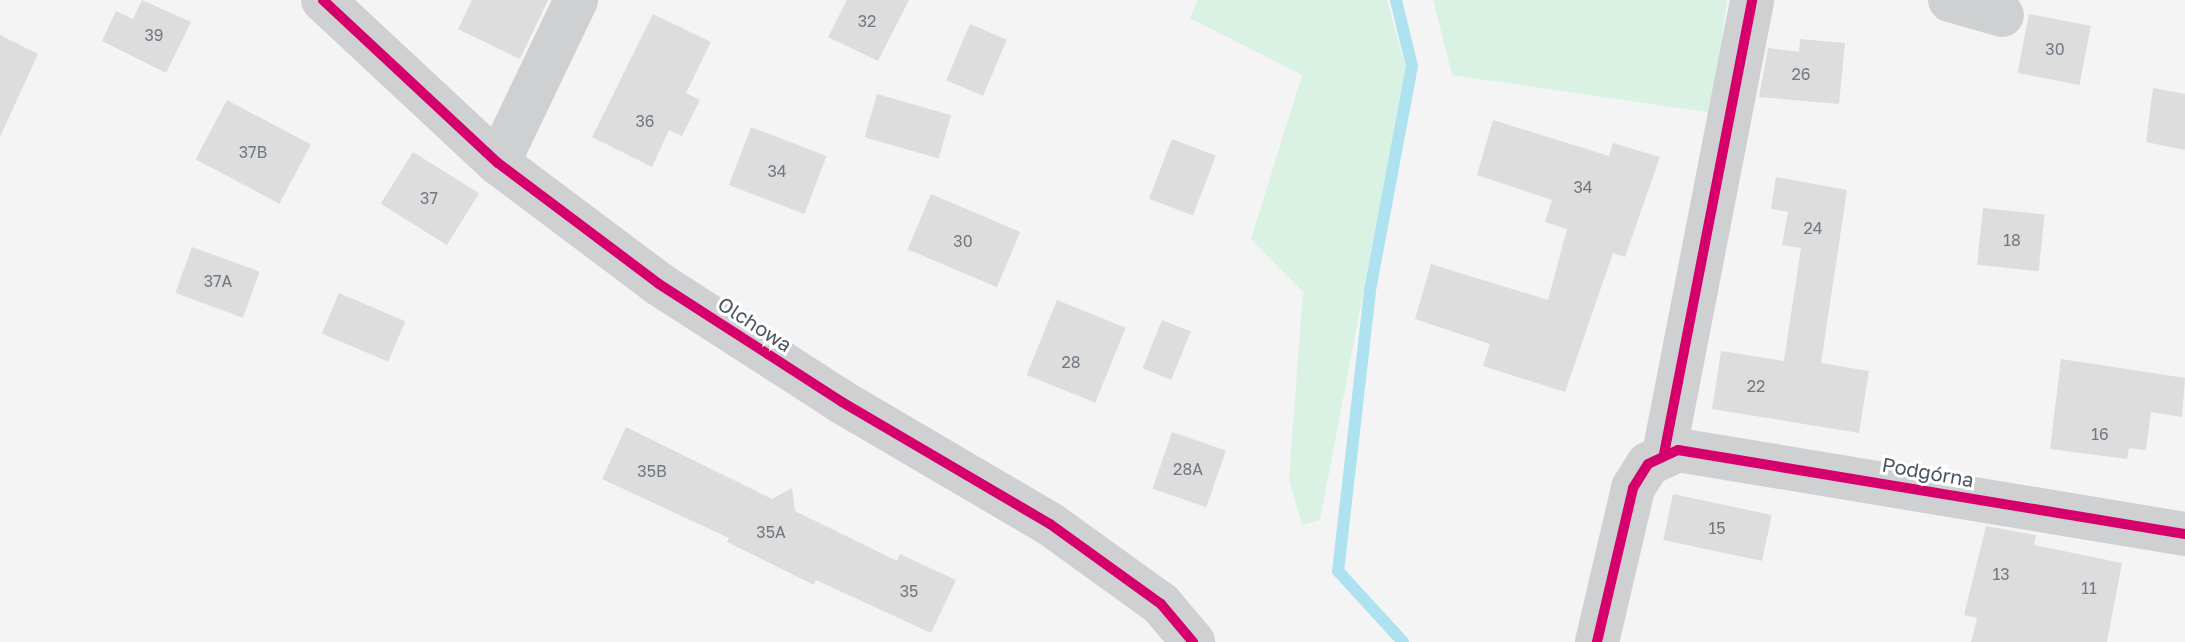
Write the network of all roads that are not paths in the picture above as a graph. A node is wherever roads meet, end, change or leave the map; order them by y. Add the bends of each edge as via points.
1 (323, 0) edge
2 (576, 0) edge
3 (1752, 0) edge
4 (1950, 0) edge
5 (2002, 15) dead end
6 (498, 163) junction
7 (1664, 454) junction
8 (2185, 534) edge
9 (1193, 642) edge
10 (1597, 642) edge

1 - 6 street, Olchowa
2 - 6 street
3 - 7 street
4 - 5 street
6 - 9 street, Olchowa via 659,284 842,402 1050,524 1161,604
7 - 8 street, Podgórna via 1689,449
7 - 10 street via 1648,464 1633,488

